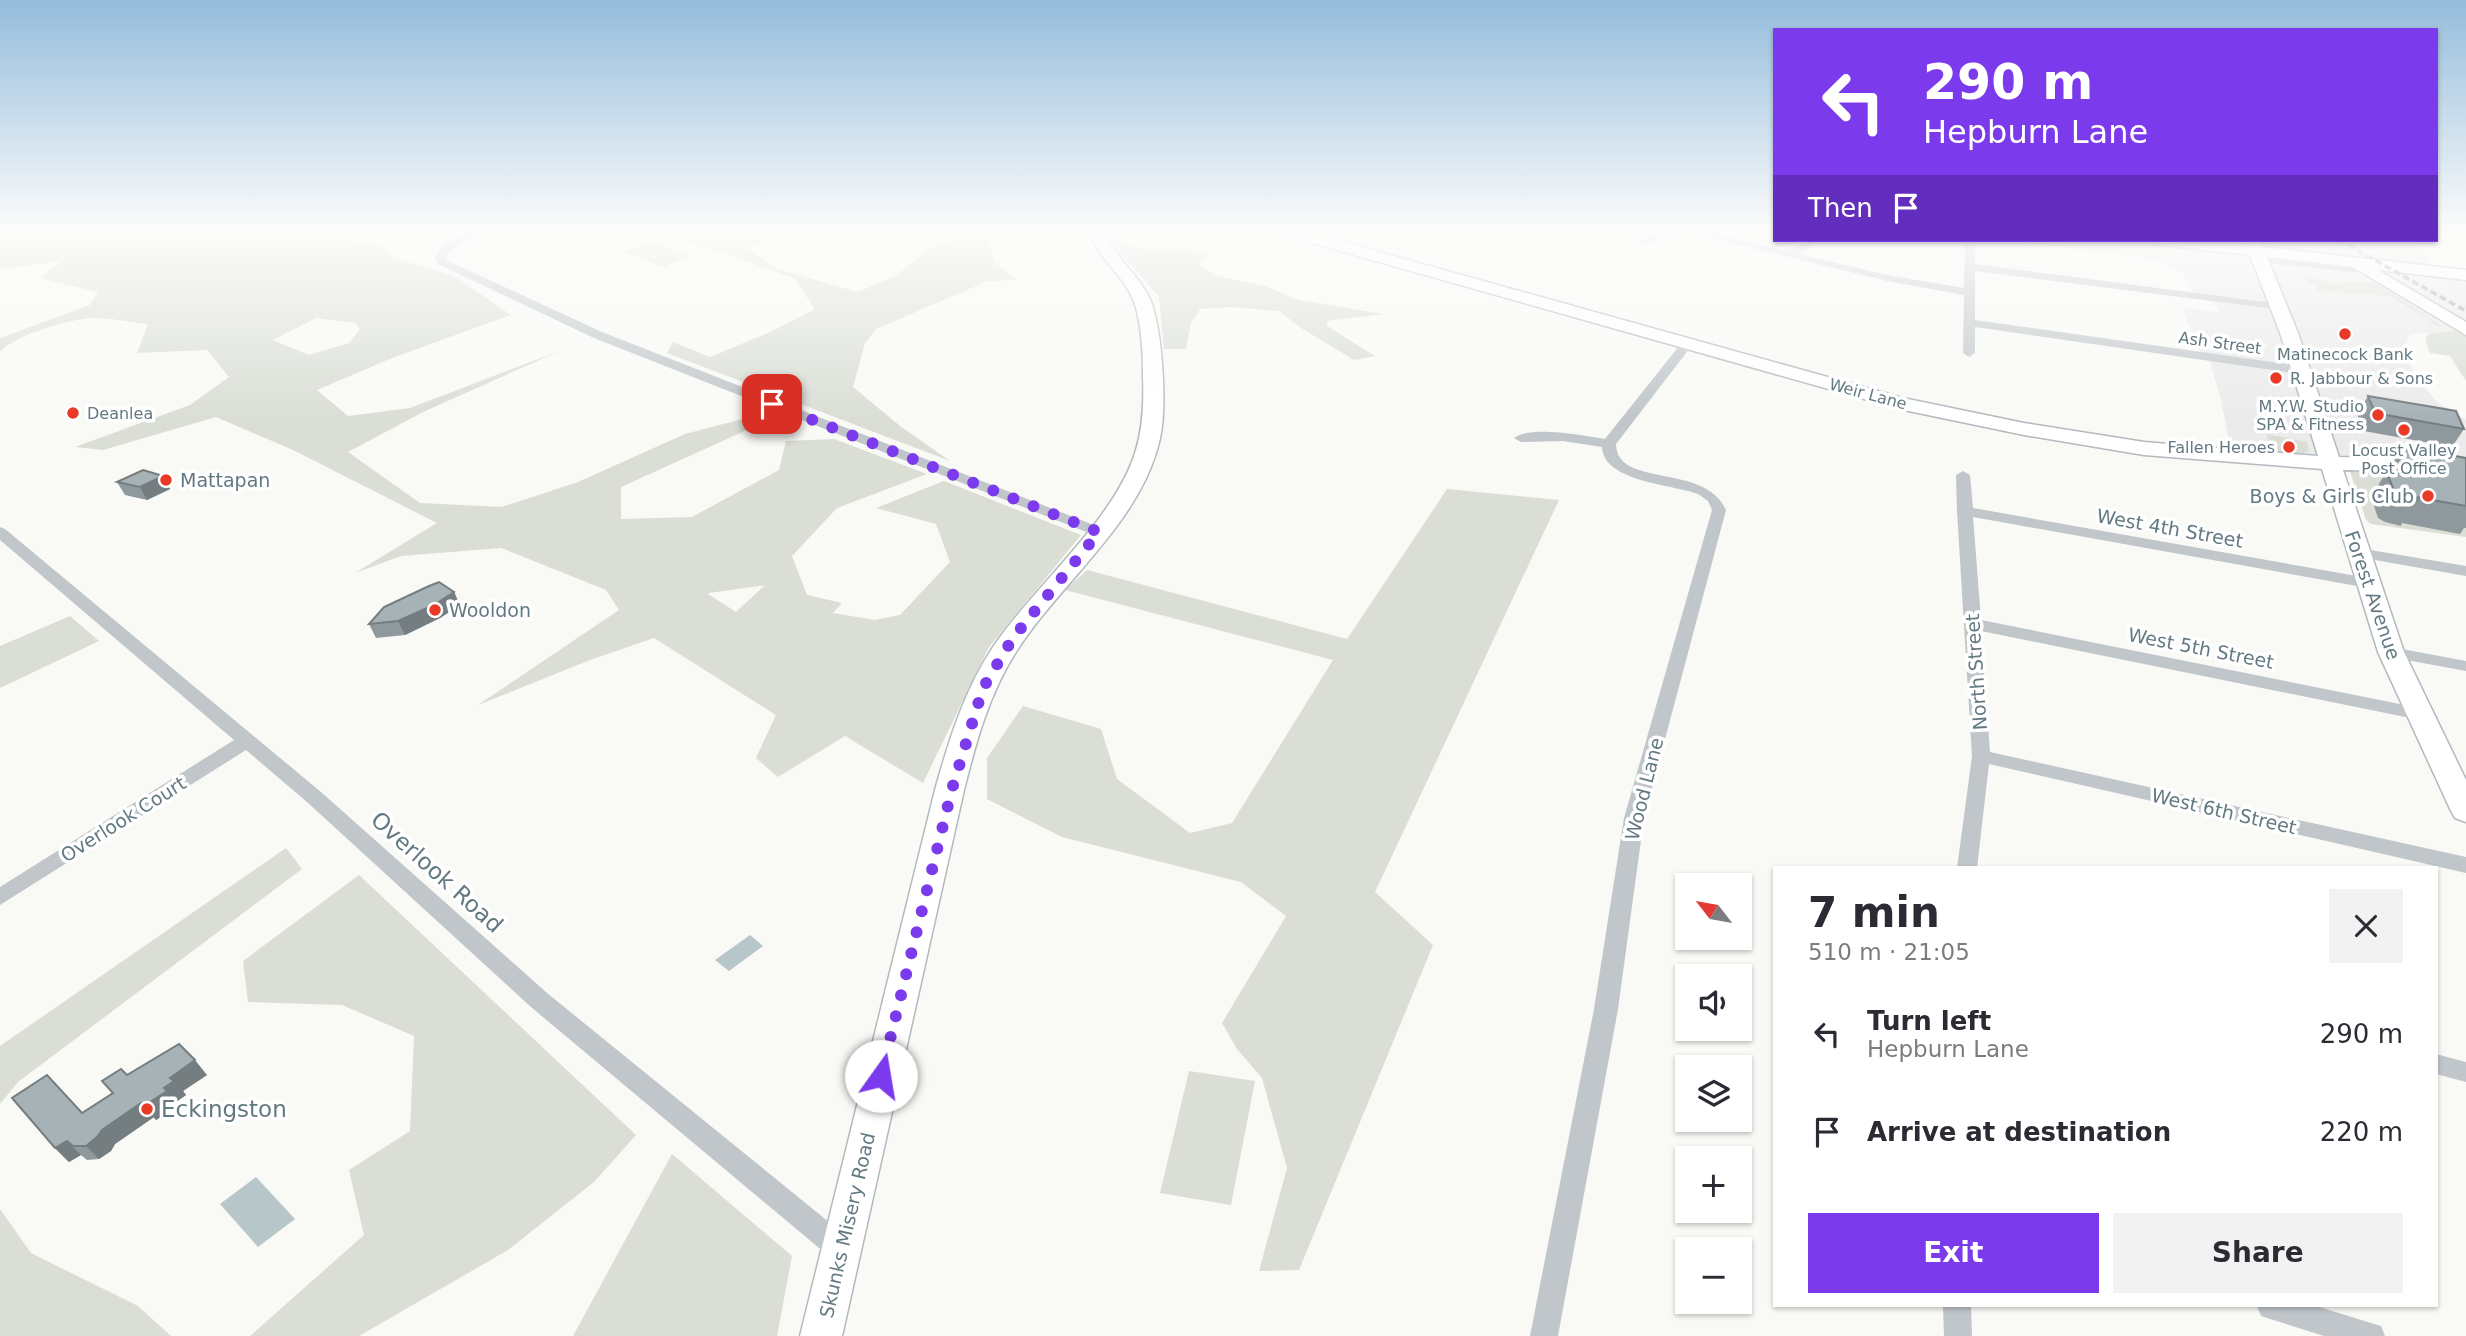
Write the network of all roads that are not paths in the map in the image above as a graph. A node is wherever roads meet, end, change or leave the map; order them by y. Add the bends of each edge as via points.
1 (509, 293) edge
2 (1137, 293) edge
3 (1507, 293) edge
4 (1969, 293) edge
5 (2169, 293) edge
6 (2274, 293) edge
7 (2405, 293) edge
8 (2280, 308) junction
9 (1969, 323) junction
10 (2466, 330) edge
11 (1687, 344) junction
12 (1969, 354) dead end
13 (2301, 370) junction
14 (1521, 438) dead end
15 (1609, 444) junction
16 (2330, 463) junction
17 (2466, 466) edge
18 (1963, 475) dead end
19 (1964, 510) junction
20 (0, 532) edge
21 (1099, 532) junction
22 (2358, 552) junction
23 (2466, 571) edge
24 (2368, 583) junction
25 (1973, 624) junction
26 (2390, 652) junction
27 (2466, 666) edge
28 (2420, 714) junction
29 (246, 741) junction
30 (1981, 756) junction
31 (2457, 778) edge
32 (2466, 811) edge
33 (2466, 865) edge
34 (1967, 866) edge
35 (0, 897) edge
36 (2438, 1065) edge
37 (2466, 1072) edge
38 (841, 1249) junction
39 (1957, 1307) edge
40 (2274, 1307) edge
41 (821, 1336) edge
42 (1544, 1336) edge
43 (1958, 1336) edge
44 (2371, 1336) edge

1 - 21 street via 598,335
2 - 21 main road, Skunks Misery Road via 1146,310 1151,340 1151,437 1140,471
3 - 11 main road, Weir Lane
4 - 9 street
5 - 8 street
6 - 8 main road, Forest Avenue
7 - 10 main road
8 - 13 main road, Forest Avenue
9 - 12 street
9 - 13 street, Ash Street
11 - 15 street
11 - 16 main road, Weir Lane via 1899,403 2027,430 2194,454
13 - 16 main road, Forest Avenue
14 - 15 street
15 - 42 street, Wood Lane via 1610,458 1618,465 1701,491 1716,500 1719,510 1634,818 1606,1009
16 - 17 main road, Weir Lane
16 - 22 main road, Forest Avenue
18 - 19 street, North Street
19 - 24 street, West 4th Street
19 - 25 street, North Street
20 - 29 street, Overlook Road
21 - 38 main road, Skunks Misery Road via 1013,638 983,688 970,722
22 - 23 street
22 - 24 main road, Forest Avenue
24 - 26 main road, Forest Avenue
25 - 28 street, West 5th Street
25 - 30 street, North Street
26 - 27 street
26 - 28 main road, Forest Avenue
28 - 31 main road, Forest Avenue
29 - 35 street, Overlook Court
29 - 38 street, Overlook Road via 539,1000
30 - 33 street, West 6th Street
30 - 34 street, North Street
31 - 32 main road, Forest Avenue
36 - 37 street
38 - 41 main road, Skunks Misery Road
39 - 43 street
40 - 44 street

